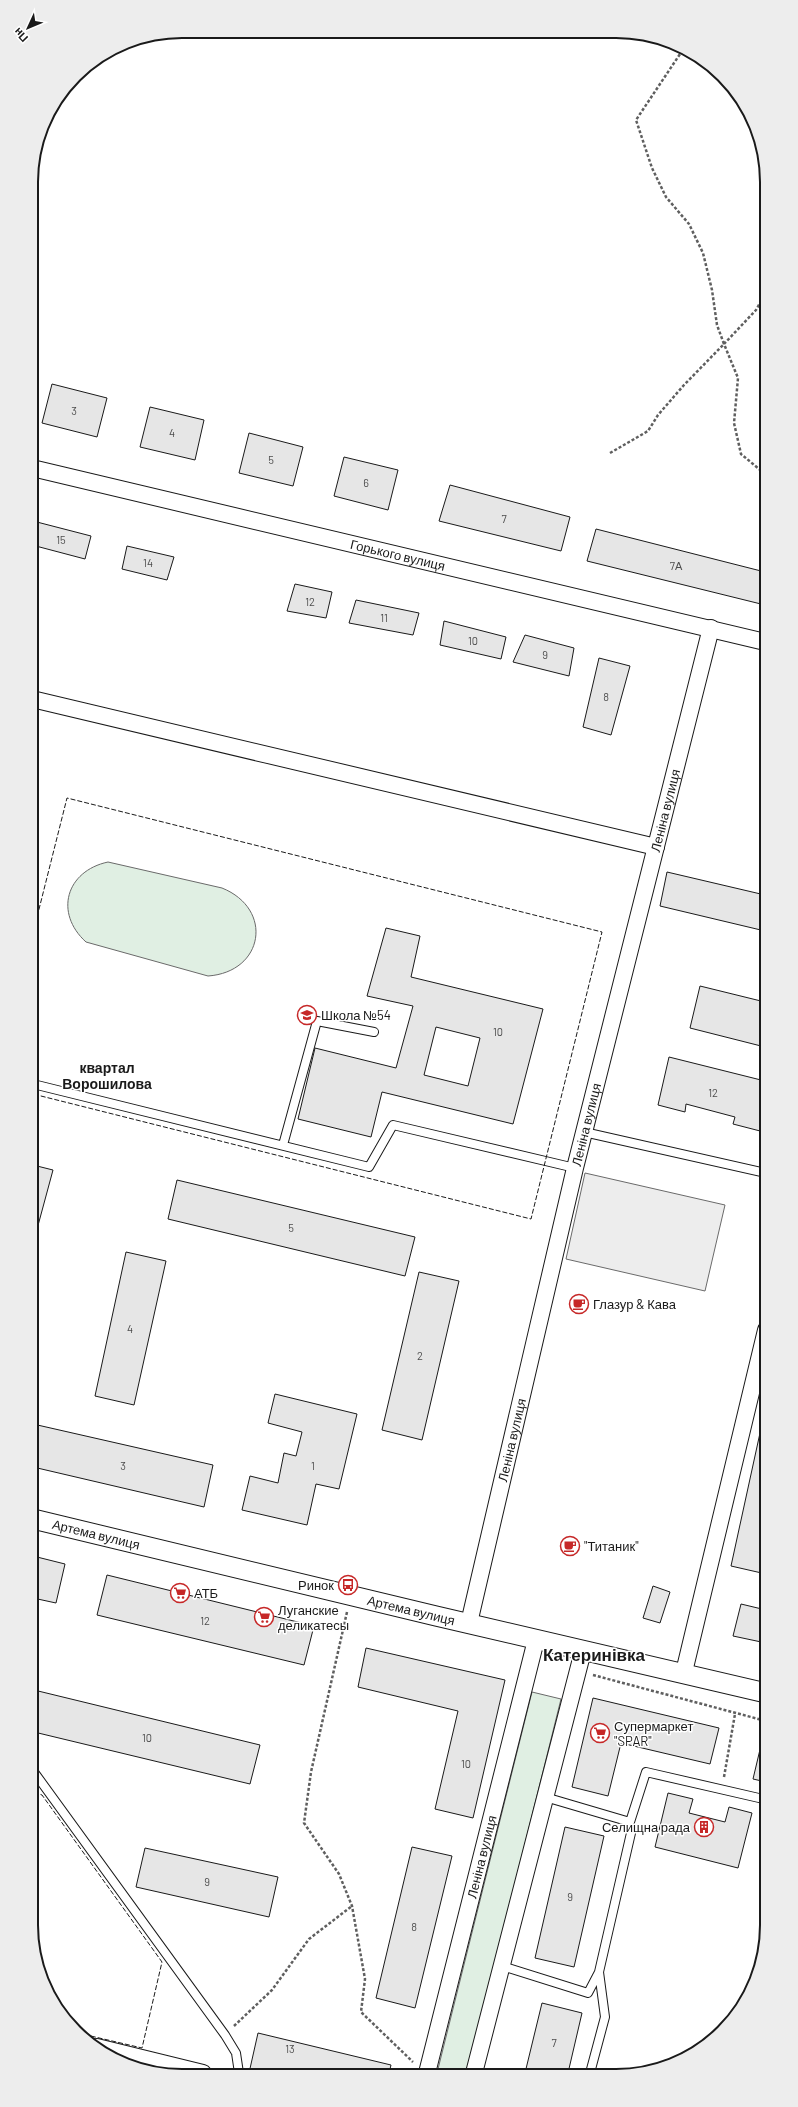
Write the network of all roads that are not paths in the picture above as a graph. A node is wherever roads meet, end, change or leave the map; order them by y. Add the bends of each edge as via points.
1 (38, 469) edge
2 (711, 628) junction
3 (760, 641) edge
4 (38, 700) edge
5 (656, 847) junction
6 (374, 1032) dead end
7 (38, 1085) edge
8 (584, 1132) junction
9 (283, 1145) junction
10 (575, 1168) junction
11 (760, 1172) edge
12 (760, 1355) edge
13 (38, 1519) edge
14 (469, 1623) junction
15 (536, 1640) junction
16 (582, 1651) junction
17 (684, 1672) junction
18 (760, 1691) edge
19 (38, 1778) edge
20 (545, 1797) junction
21 (759, 1798) dead end
22 (631, 1833) dead end
23 (502, 1966) junction
24 (599, 1972) junction
25 (111, 2050) edge
26 (187, 2069) edge
27 (238, 2069) edge
28 (428, 2069) edge
29 (475, 2069) edge
30 (591, 2069) edge

1 - 2 street, Горького вулиця
2 - 3 street, Горького вулиця
2 - 5 street, Леніна вулиця
4 - 5 street
5 - 8 street, Леніна вулиця
6 - 9 lane via 316,1021
7 - 9 lane
8 - 10 street, Леніна вулиця
8 - 11 lane
9 - 10 lane via 369,1167 393,1124
10 - 14 street, Леніна вулиця
12 - 17 street
13 - 14 street, Артема вулиця
14 - 15 street, Артема вулиця
15 - 16 street, Артема вулиця
15 - 28 street, Леніна вулиця
16 - 17 street, Артема вулиця
16 - 20 street
17 - 18 street, Артема вулиця
19 - 27 lane via 225,2035 236,2053
20 - 21 lane via 630,1822 646,1772
20 - 23 street
22 - 24 lane
23 - 24 lane via 588,1993
23 - 29 street
24 - 30 lane via 605,2017
25 - 26 street

